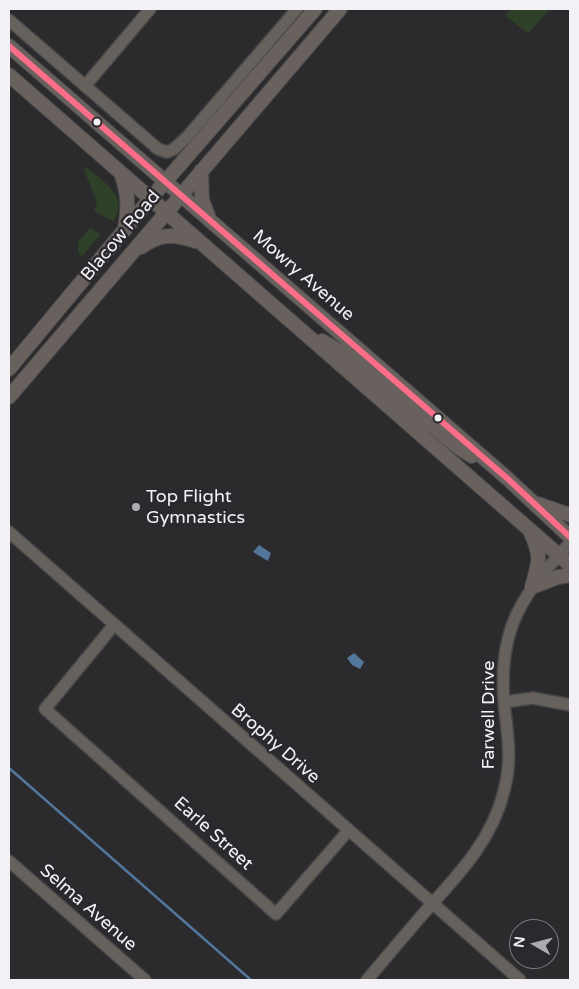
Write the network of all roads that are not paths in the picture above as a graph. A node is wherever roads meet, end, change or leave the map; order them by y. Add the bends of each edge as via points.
1 (150, 9) edge
2 (296, 9) edge
3 (315, 9) edge
4 (340, 9) edge
5 (9, 20) edge
6 (9, 46) edge
7 (9, 74) edge
8 (85, 86) junction
9 (201, 171) junction
10 (121, 172) junction
11 (166, 181) junction
12 (181, 194) junction
13 (151, 198) junction
14 (166, 211) junction
15 (209, 219) junction
16 (125, 229) junction
17 (202, 243) junction
18 (123, 262) junction
19 (292, 322) junction
20 (9, 369) edge
21 (407, 392) junction
22 (9, 396) edge
23 (381, 402) junction
24 (495, 468) junction
25 (533, 503) junction
26 (570, 515) edge
27 (528, 528) junction
28 (9, 532) edge
29 (570, 538) edge
30 (570, 543) edge
31 (560, 555) junction
32 (570, 565) edge
33 (570, 575) edge
34 (532, 587) junction
35 (114, 625) junction
36 (504, 702) junction
37 (570, 705) edge
38 (348, 831) junction
39 (9, 861) edge
40 (432, 905) junction
41 (145, 980) edge
42 (367, 980) edge
43 (520, 980) edge

1 - 8 street
2 - 8 street via 187,137 166,152
3 - 11 main road, Blacow Road
4 - 9 main road, Blacow Road
5 - 8 street
6 - 11 main road, Mowry Avenue
7 - 10 main road
9 - 12 main road, Blacow Road
9 - 15 main road via 202,200
10 - 13 main road
10 - 16 main road via 129,207
11 - 12 main road, Mowry Avenue
11 - 13 main road, Blacow Road
12 - 14 main road, Blacow Road
12 - 15 main road, Mowry Avenue
13 - 14 main road
13 - 16 main road, Blacow Road
14 - 17 main road
14 - 18 main road, Blacow Road
15 - 21 main road, Mowry Avenue
16 - 20 main road, Blacow Road
17 - 18 main road via 181,236 162,236
17 - 19 main road
18 - 22 main road, Blacow Road
19 - 21 main road via 341,352 388,392 399,395
19 - 23 main road
21 - 24 main road, Mowry Avenue
23 - 24 main road via 385,398 408,406 452,445
23 - 27 main road
24 - 25 main road, Mowry Avenue
25 - 26 main road
25 - 29 main road, Mowry Avenue
27 - 31 main road
27 - 34 main road via 540,559
28 - 35 street, Brophy Drive
30 - 31 street, Farwell Drive
31 - 32 main road
31 - 34 street, Farwell Drive
33 - 34 main road
34 - 36 street, Farwell Drive via 514,615 503,680
35 - 38 street, Brophy Drive
35 - 38 street, Earle Street via 45,709 276,914
36 - 37 street via 533,698
36 - 40 street, Farwell Drive via 510,747 504,792 490,829 469,862
38 - 40 street, Brophy Drive
39 - 41 street, Selma Avenue
40 - 42 street, Farwell Drive
40 - 43 street, Brophy Drive

